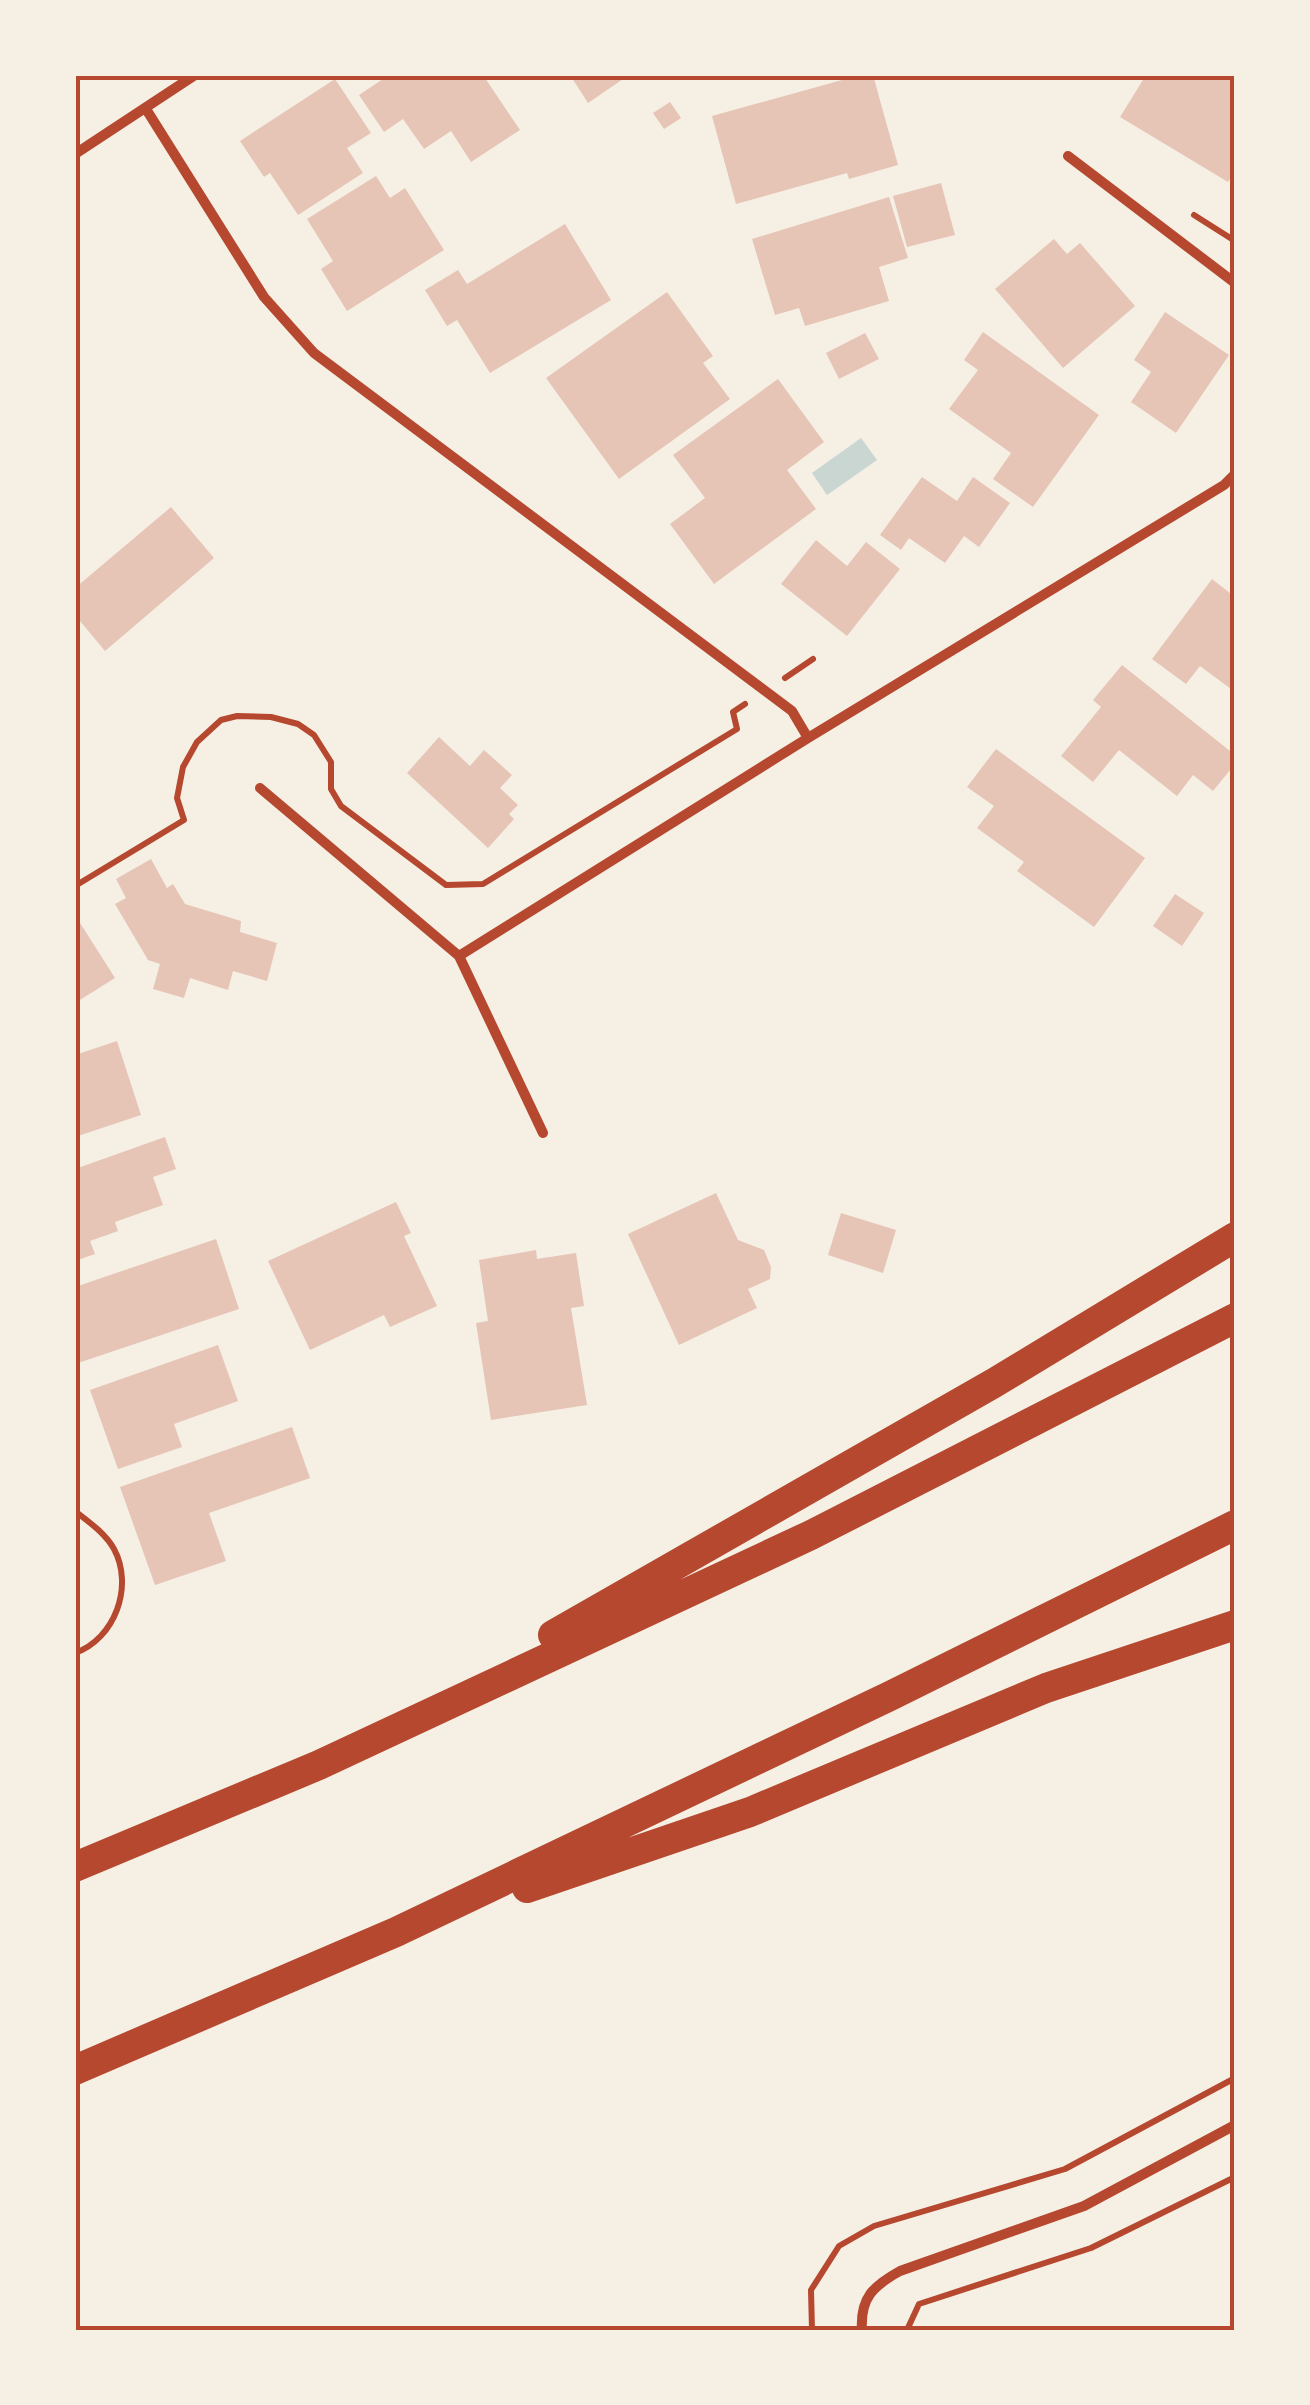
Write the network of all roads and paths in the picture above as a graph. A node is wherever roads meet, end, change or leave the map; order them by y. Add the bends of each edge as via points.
1 (195, 75) edge
2 (146, 110) junction
3 (75, 154) edge
4 (1068, 156) dead end
5 (1235, 283) edge
6 (1235, 474) edge
7 (813, 659) dead end
8 (765, 691) junction
9 (808, 738) junction
10 (260, 788) dead end
11 (75, 886) edge
12 (459, 956) junction
13 (543, 1133) dead end
14 (1235, 1237) edge
15 (1235, 1318) edge
16 (75, 1511) edge
17 (1235, 1526) edge
18 (1235, 1625) edge
19 (75, 1653) edge
20 (319, 1765) junction
21 (75, 1867) edge
22 (396, 1932) junction
23 (75, 2070) edge
24 (1235, 2078) edge
25 (1235, 2125) edge
26 (1235, 2177) edge
27 (812, 2330) edge
28 (862, 2330) edge
29 (908, 2330) edge

1 - 2 street
2 - 3 street
2 - 8 street via 264,297 314,353
4 - 5 street
6 - 9 street
7 - 8 path
8 - 9 street via 792,711
8 - 11 path via 733,712 737,729 483,884 446,885 340,806 331,788 331,762 298,724 271,717 221,720 182,766 177,798 184,820
9 - 12 street
10 - 12 street
12 - 13 street
14 - 20 highway via 994,1383
15 - 20 highway via 811,1535
16 - 19 path via 114,1549 123,1578 117,1614 105,1632
17 - 22 highway
18 - 22 highway via 1046,1688 750,1812
20 - 21 highway
22 - 23 highway
24 - 27 path via 1065,2168 874,2226 839,2246 811,2290
25 - 28 street via 1084,2206 886,2278 866,2299
26 - 29 path via 1090,2248 919,2304

